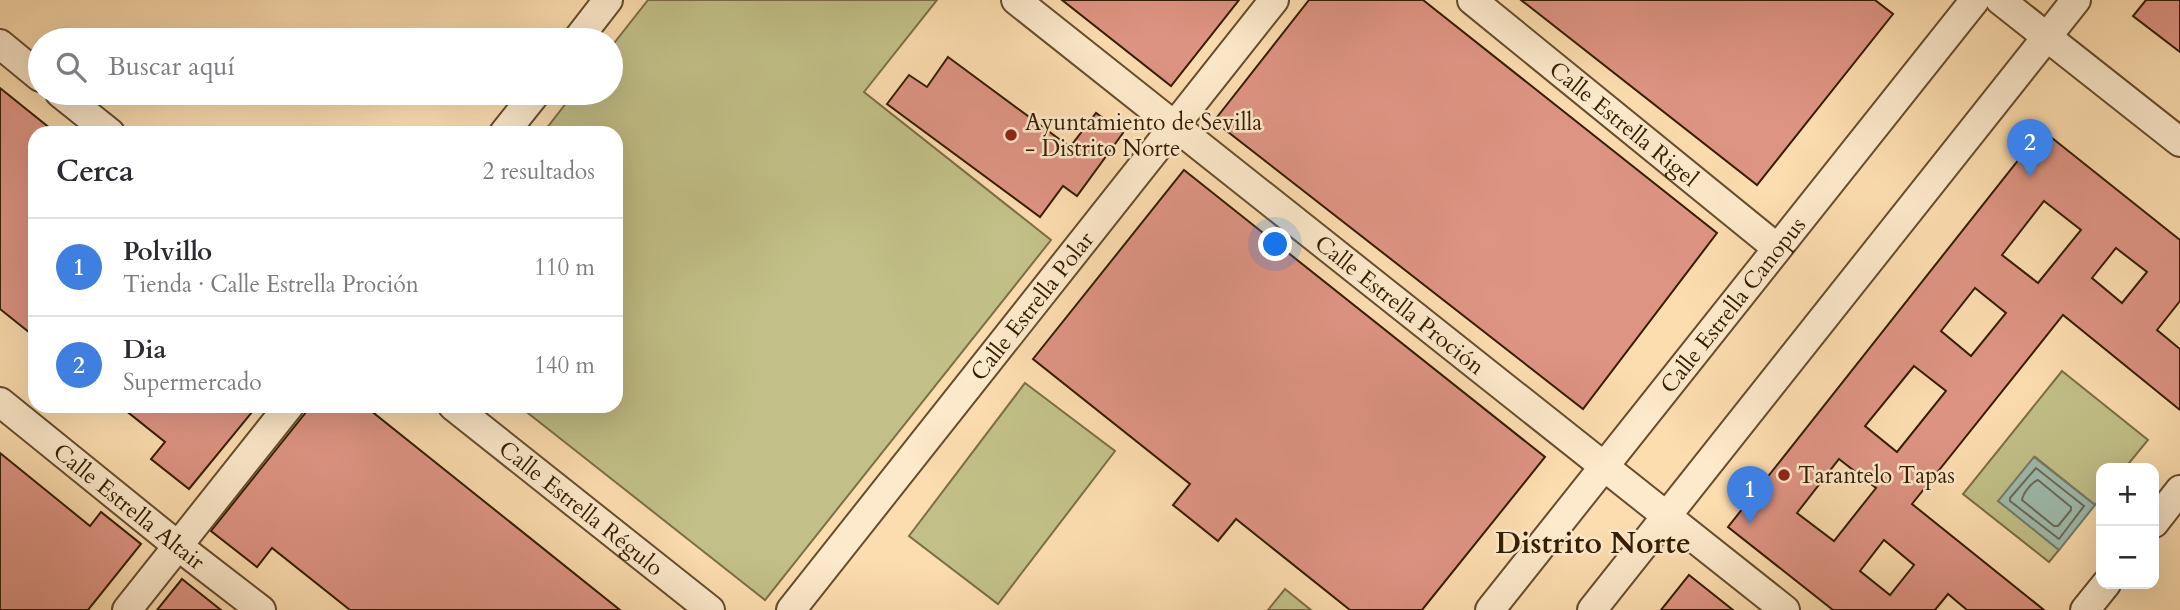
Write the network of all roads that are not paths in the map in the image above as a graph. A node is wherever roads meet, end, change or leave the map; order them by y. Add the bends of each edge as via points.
1 (608, 0) edge
2 (1016, 0) edge
3 (1275, 0) edge
4 (1472, 0) edge
5 (1975, 0) edge
6 (2000, 0) edge
7 (2076, 0) edge
8 (586, 28) edge
9 (2047, 37) junction
10 (0, 44) edge
11 (28, 67) edge
12 (75, 105) edge
13 (526, 105) edge
14 (101, 126) edge
15 (510, 126) edge
16 (1174, 127) junction
17 (2180, 142) edge
18 (1777, 248) junction
19 (0, 402) edge
20 (283, 413) edge
21 (462, 413) edge
22 (1604, 467) junction
23 (2180, 490) edge
24 (1667, 516) junction
25 (2159, 517) edge
26 (178, 546) junction
27 (2102, 589) edge
28 (127, 610) edge
29 (261, 610) edge
30 (710, 610) edge
31 (791, 610) edge
32 (1490, 610) edge
33 (1592, 610) edge
34 (1785, 610) edge
35 (2085, 610) edge

1 - 8 street
2 - 16 street, Calle Estrella Proción
3 - 16 street, Calle Estrella Polar
4 - 18 street, Calle Estrella Rigel
5 - 18 street, Calle Estrella Canopus
6 - 9 street
7 - 9 street
9 - 17 street
9 - 24 street
10 - 11 street
12 - 14 street
13 - 15 street
16 - 22 street, Calle Estrella Proción
16 - 31 street, Calle Estrella Polar
18 - 22 street, Calle Estrella Canopus
19 - 26 street, Calle Estrella Altair
20 - 26 street
21 - 30 street, Calle Estrella Régulo
22 - 24 street, Calle Estrella Proción
22 - 32 street, Calle Estrella Canopus
23 - 25 street
24 - 33 street
24 - 34 street, Calle Estrella Proción
26 - 28 street
26 - 29 street, Calle Estrella Altair
27 - 35 street

